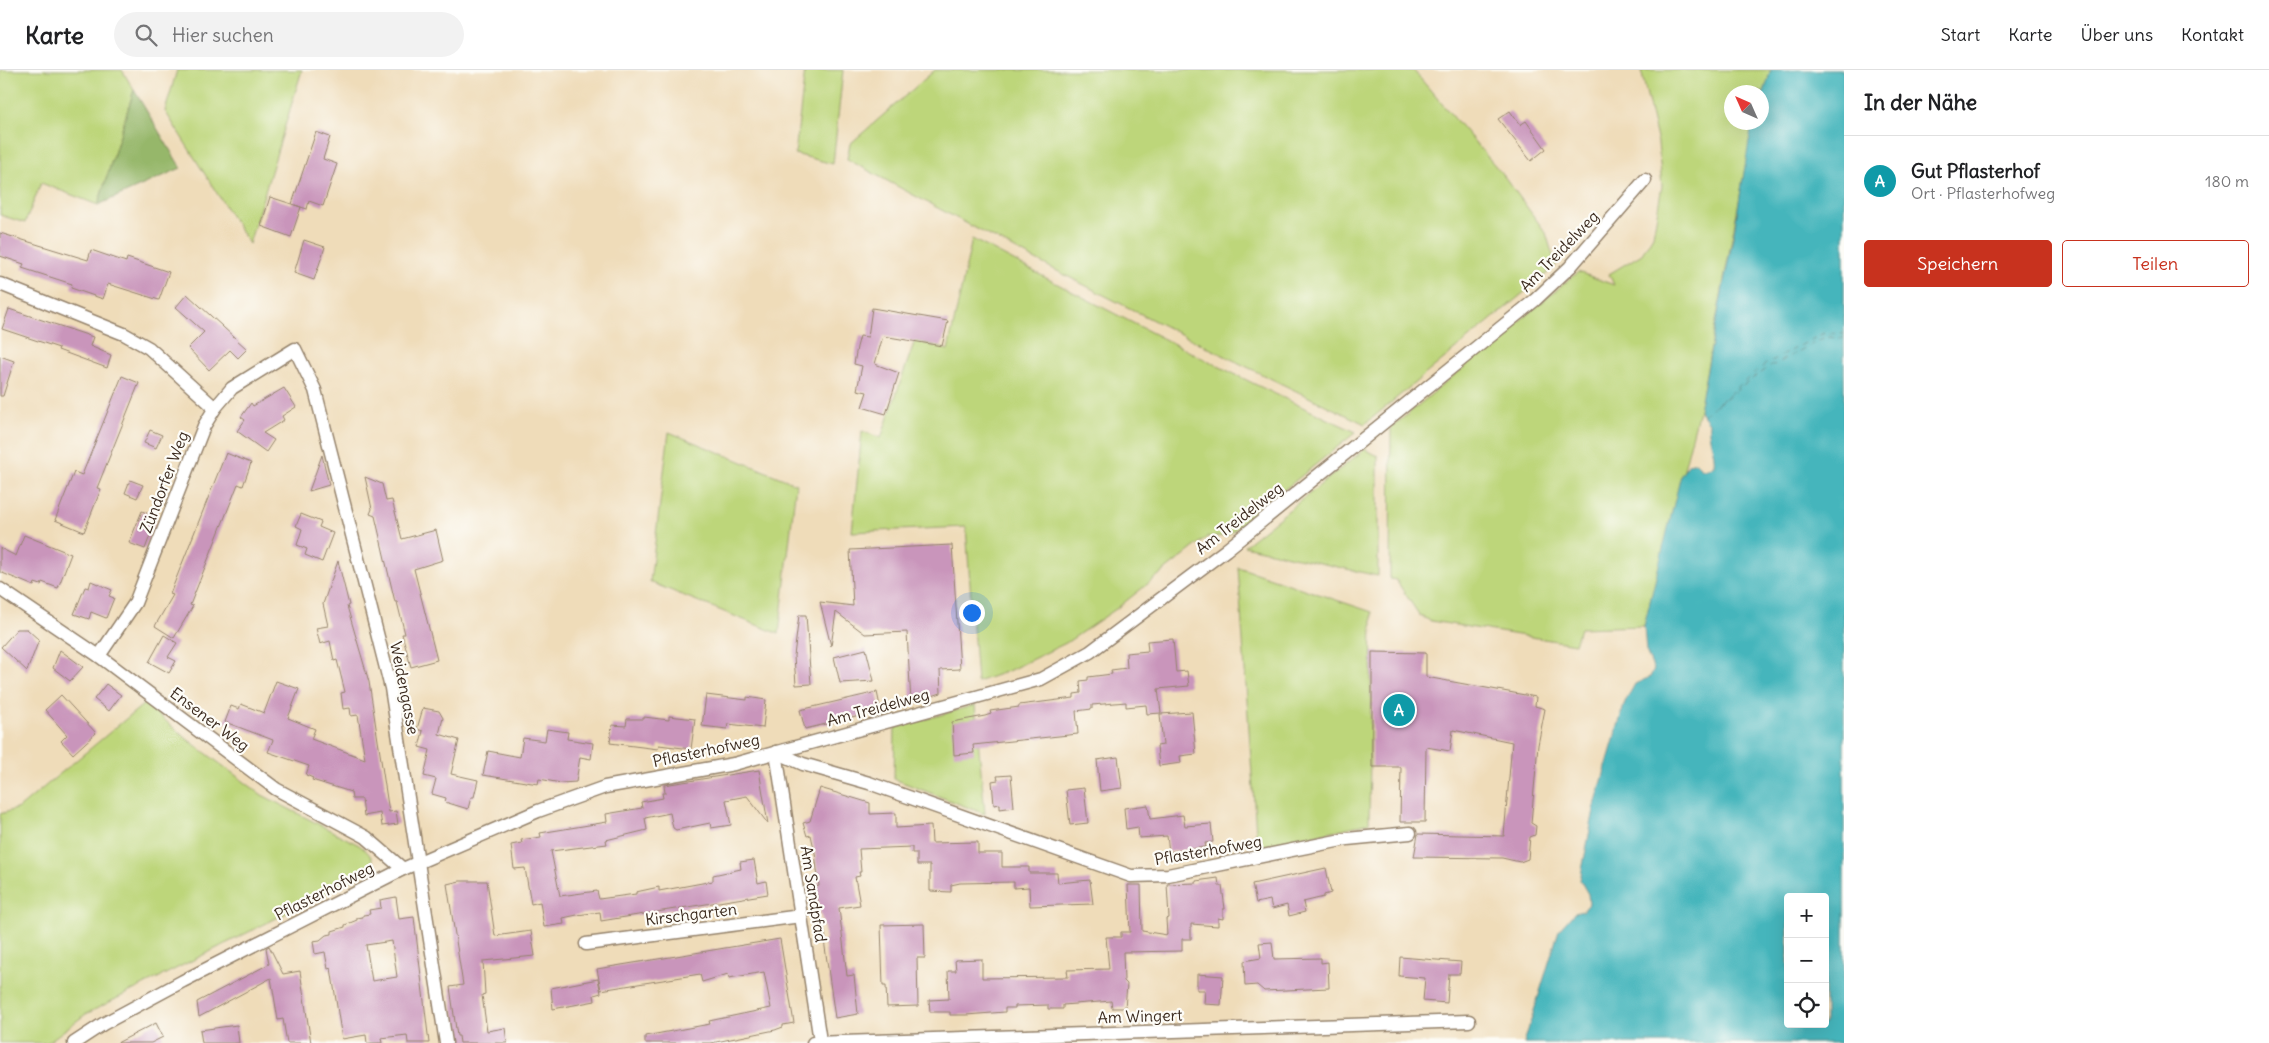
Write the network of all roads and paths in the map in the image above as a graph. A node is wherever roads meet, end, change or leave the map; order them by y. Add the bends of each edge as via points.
1 (1645, 180) dead end
2 (0, 284) edge
3 (295, 349) joint
4 (215, 408) junction
5 (0, 589) edge
6 (99, 656) junction
7 (776, 752) junction
8 (1410, 833) dead end
9 (418, 862) junction
10 (403, 869) junction
11 (800, 916) junction
12 (586, 944) dead end
13 (1468, 1021) dead end
14 (816, 1042) edge
15 (74, 1043) edge
16 (446, 1043) edge

1 - 7 street, Am Treidelweg via 1570,267 1535,300 1226,550 1090,652 1041,679
2 - 4 street via 124,334 149,348
3 - 4 street, Zündorfer Weg via 232,388
3 - 9 street, Weidengasse via 315,390 391,688
4 - 6 street, Zündorfer Weg via 204,426 135,603
5 - 6 street, Ensener Weg
6 - 10 street, Ensener Weg via 276,789 366,837
7 - 8 street, Pflasterhofweg via 1131,876 1168,876 1346,839
7 - 9 street, Pflasterhofweg via 734,764 605,787 538,811
7 - 11 street, Am Sandpfad
9 - 10 street, Pflasterhofweg
9 - 16 street, Weidengasse
10 - 15 street, Pflasterhofweg via 183,981
11 - 12 street, Kirschgarten
11 - 14 street, Am Sandpfad
13 - 14 street, Am Wingert

